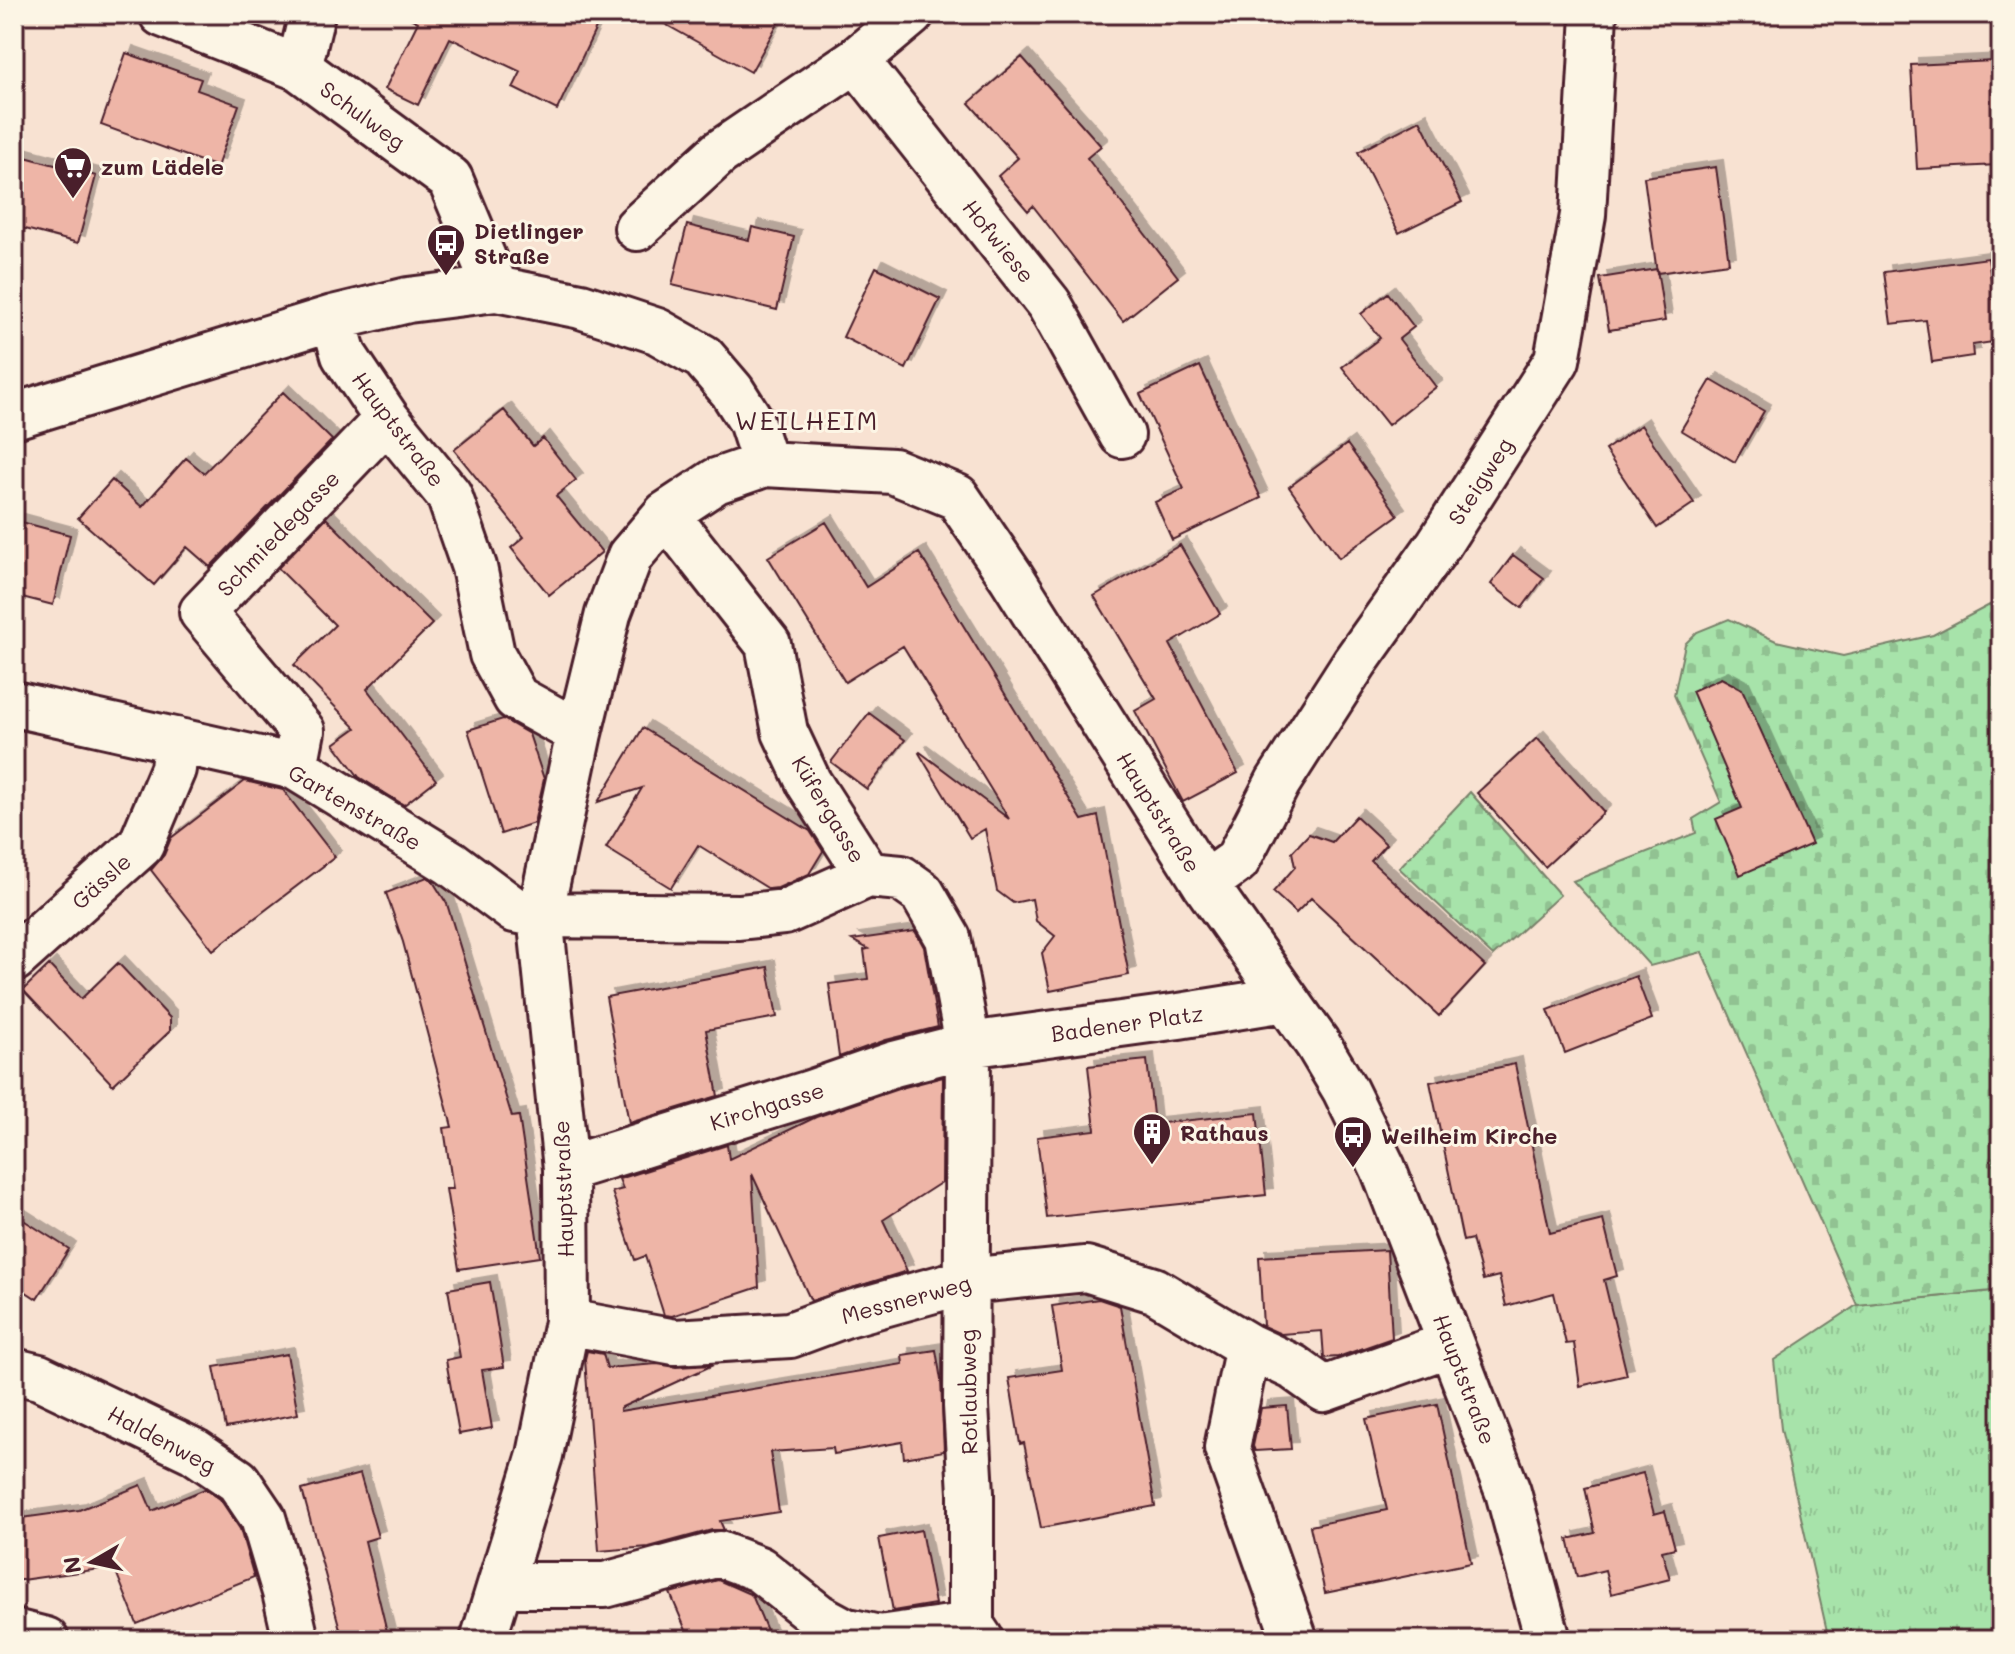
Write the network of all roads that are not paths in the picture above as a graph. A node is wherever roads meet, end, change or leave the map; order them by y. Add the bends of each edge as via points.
1 (162, 14) edge
2 (312, 14) edge
3 (911, 14) edge
4 (1594, 14) edge
5 (856, 60) junction
6 (299, 68) junction
7 (637, 228) dead end
8 (496, 289) junction
9 (333, 318) junction
10 (14, 416) edge
11 (387, 419) junction
12 (1122, 435) dead end
13 (765, 464) junction
14 (666, 514) junction
15 (14, 704) edge
16 (579, 733) junction
17 (176, 740) junction
18 (295, 767) junction
19 (868, 875) junction
20 (1205, 884) junction
21 (540, 915) junction
22 (14, 959) edge
23 (1286, 999) junction
24 (968, 1045) junction
25 (566, 1169) junction
26 (966, 1281) junction
27 (567, 1322) junction
28 (1450, 1344) junction
29 (1248, 1346) junction
30 (14, 1371) edge
31 (501, 1585) junction
32 (14, 1632) edge
33 (976, 1633) edge
34 (46, 1640) edge
35 (296, 1640) edge
36 (483, 1640) edge
37 (1295, 1640) edge
38 (1548, 1640) edge

1 - 6 street, Schulweg
2 - 6 street
3 - 5 street
4 - 20 street, Steigweg via 1583,215 1557,360 1278,782 1237,861
5 - 7 street via 719,153
5 - 12 street, Hofwiese via 1049,304
6 - 8 street, Schulweg via 450,179
8 - 9 street via 408,300
8 - 13 street via 581,306 657,331 703,357 751,421
9 - 10 street
9 - 11 street, Hauptstraße via 344,355
11 - 16 street, Hauptstraße via 449,495 474,567 492,654 516,698
11 - 18 street, Schmiedegasse via 202,612 302,731
13 - 14 street, Hauptstraße via 716,481
13 - 20 street, Hauptstraße via 893,471 957,497
14 - 16 street, Hauptstraße via 630,556 608,614
14 - 19 street, Küfergasse via 768,644 785,732 809,783
15 - 17 street, Gartenstraße
16 - 21 street, Hauptstraße
17 - 18 street, Gartenstraße
17 - 22 street, Gässle via 173,769 141,845
18 - 21 street, Gartenstraße via 451,863 514,910
19 - 21 street, Gartenstraße via 785,912 739,917
19 - 24 street, Küfergasse via 901,878 922,893 948,938
20 - 23 street, Hauptstraße
21 - 25 street, Hauptstraße
23 - 24 street, Badener Platz
23 - 28 street, Hauptstraße via 1345,1090 1383,1168
24 - 25 street, Kirchgasse
24 - 26 street, Rotlaubweg
25 - 27 street, Hauptstraße
26 - 27 street, Messnerweg via 790,1335 675,1342
26 - 29 street, Messnerweg via 1086,1269 1154,1290
26 - 33 street, Rotlaubweg
27 - 31 street, Hauptstraße via 540,1455
28 - 29 street, Messnerweg via 1324,1389
28 - 38 street, Hauptstraße via 1508,1492
29 - 37 street via 1227,1448
30 - 35 street, Haldenweg via 39,1377 194,1451 238,1481 263,1518
31 - 33 street via 605,1585 719,1554 759,1569 844,1630 879,1638
31 - 36 street, Hauptstraße
32 - 34 street

